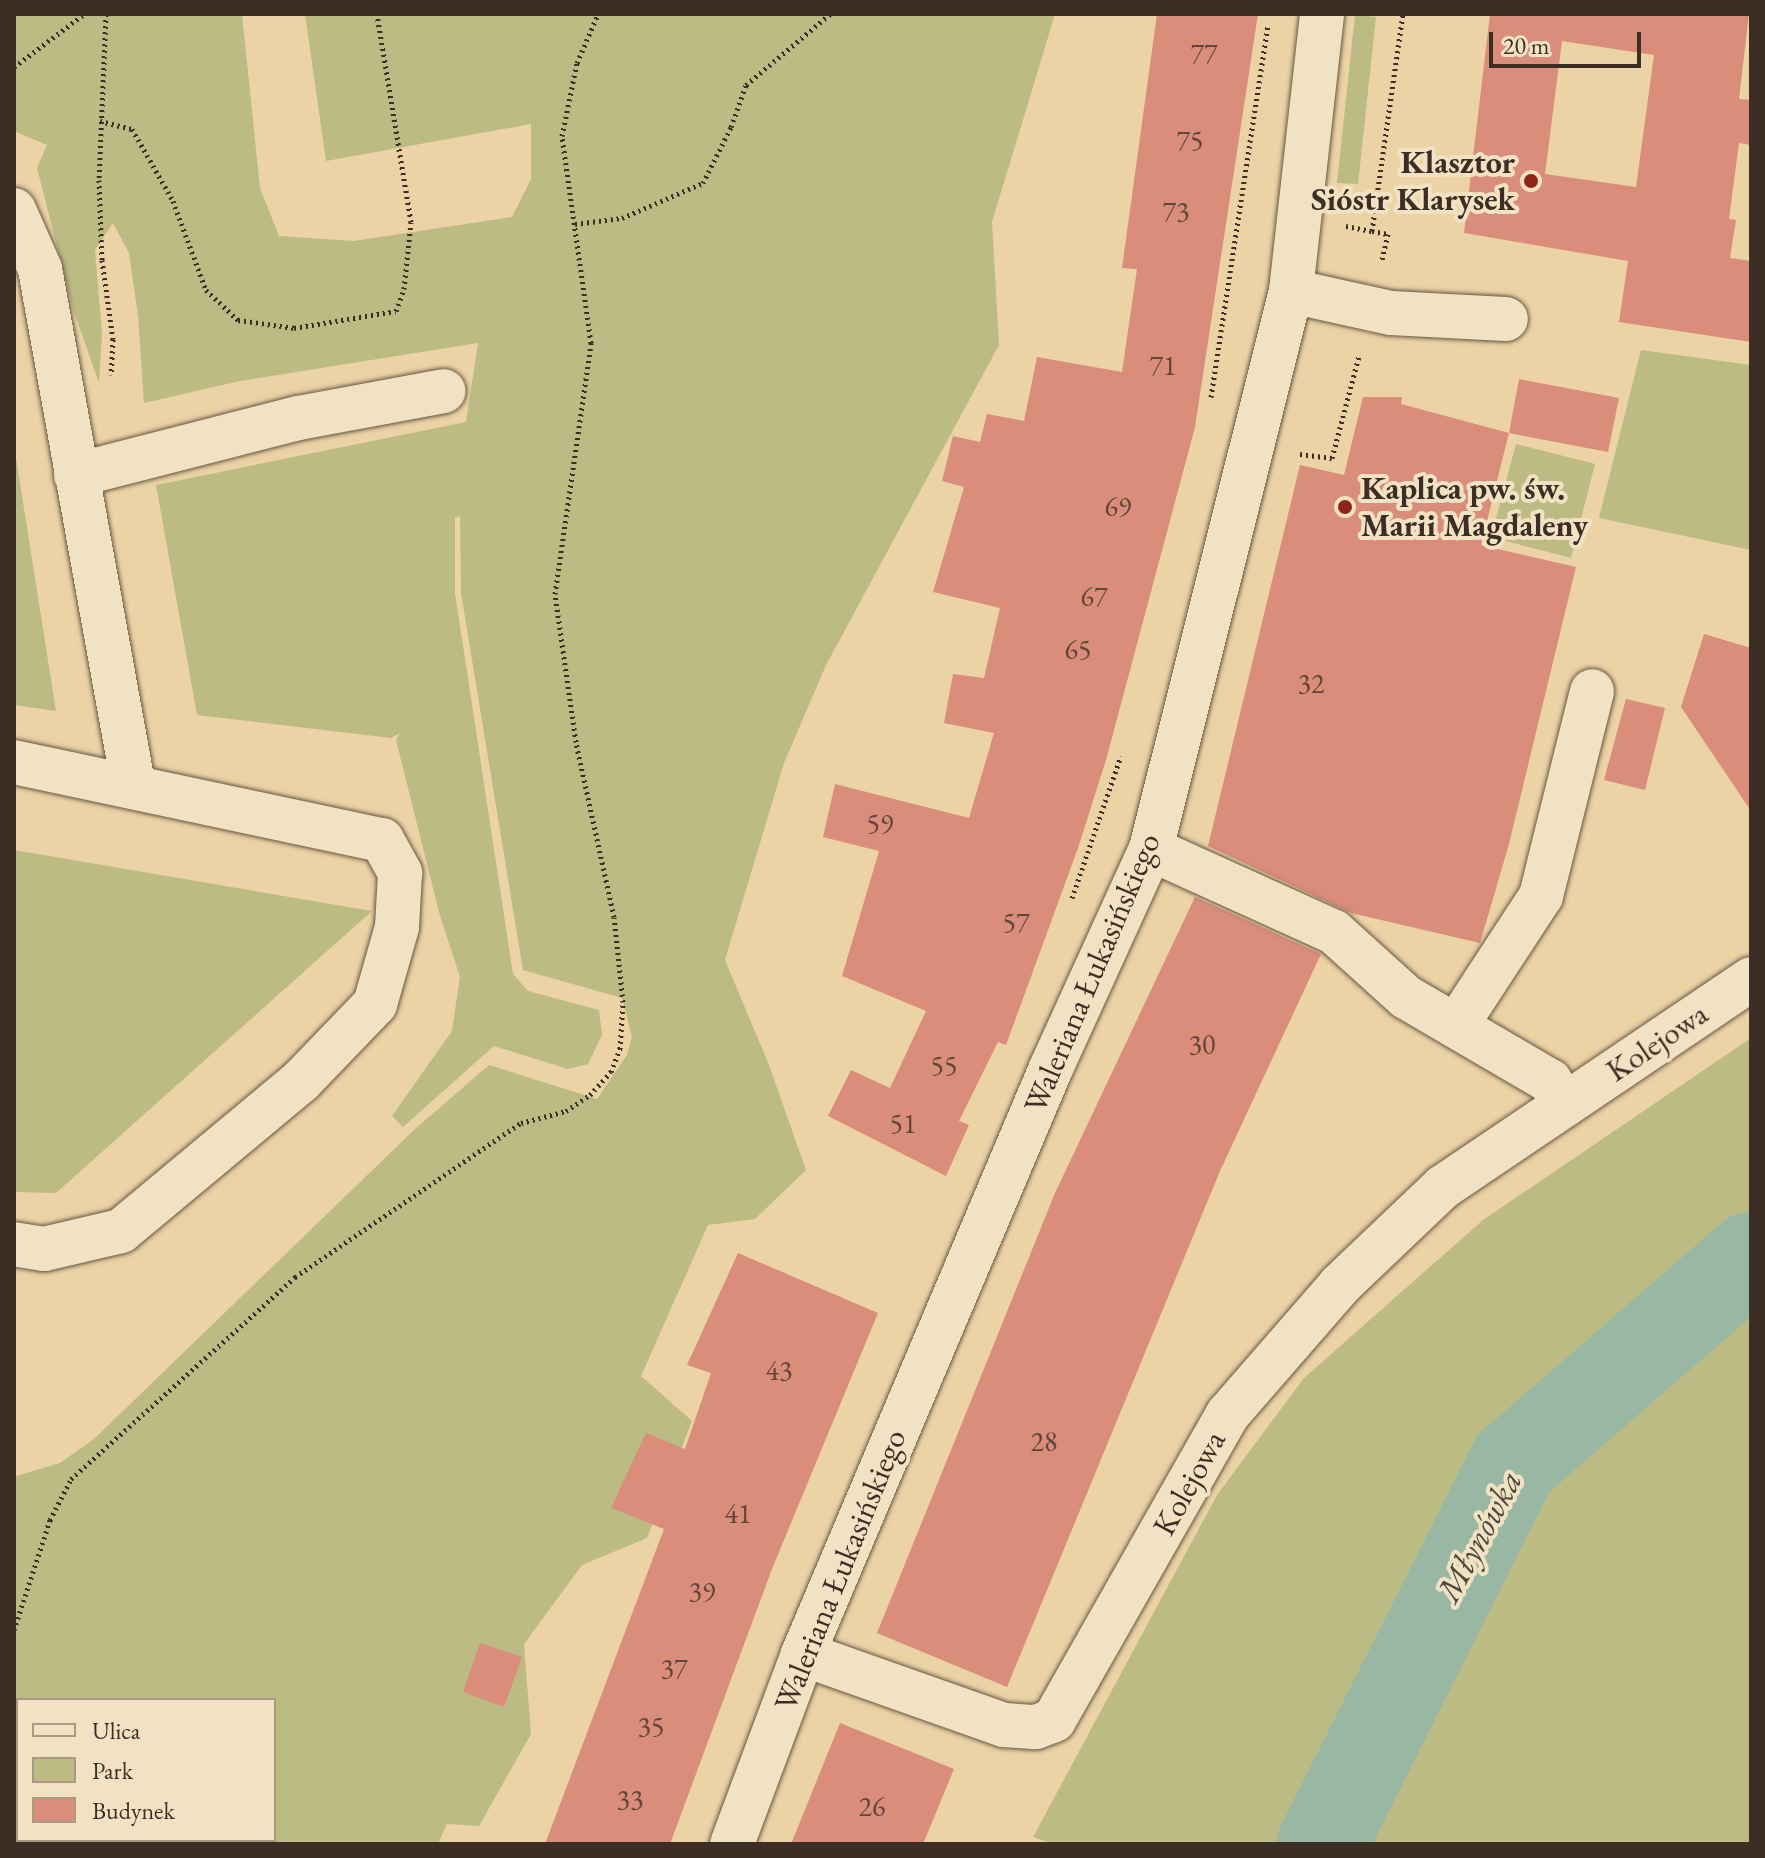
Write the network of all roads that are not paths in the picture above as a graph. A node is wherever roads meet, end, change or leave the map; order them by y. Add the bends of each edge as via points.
1 (1322, 14) edge
2 (14, 210) edge
3 (1291, 291) junction
4 (1506, 319) dead end
5 (444, 391) dead end
6 (76, 475) junction
7 (1592, 691) dead end
8 (14, 762) edge
9 (133, 784) junction
10 (1151, 849) junction
11 (1751, 979) edge
12 (1456, 1026) junction
13 (1564, 1105) junction
14 (14, 1244) edge
15 (803, 1654) junction
16 (732, 1844) edge

1 - 3 street, Waleriana Łukasińskiego
2 - 6 street via 40,269
3 - 4 street via 1391,313
3 - 10 street, Waleriana Łukasińskiego
5 - 6 street via 298,418
6 - 9 street
7 - 12 street via 1541,896
8 - 9 street
9 - 14 street via 382,840 400,873 397,927 375,1004 301,1081 121,1231 44,1249
10 - 12 street via 1334,932 1406,997
10 - 15 street, Waleriana Łukasińskiego via 1045,1083
11 - 13 street, Kolejowa
12 - 13 street via 1550,1081
13 - 15 street, Kolejowa via 1443,1187 1340,1285 1228,1414 1054,1720 1036,1727 1004,1725
15 - 16 street, Waleriana Łukasińskiego

